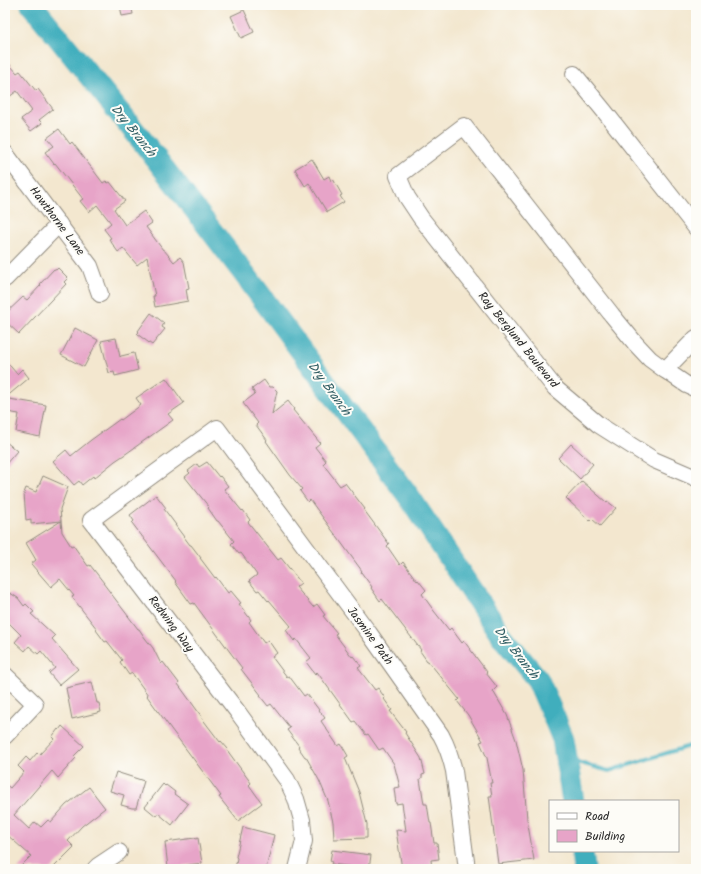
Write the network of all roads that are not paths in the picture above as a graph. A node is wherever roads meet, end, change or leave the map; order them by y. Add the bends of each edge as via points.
1 (574, 74) dead end
2 (5, 153) edge
3 (59, 224) junction
4 (696, 228) edge
5 (5, 279) edge
6 (100, 294) dead end
7 (696, 338) edge
8 (665, 370) junction
9 (696, 389) edge
10 (217, 428) joint
11 (696, 478) edge
12 (5, 675) edge
13 (5, 736) edge
14 (119, 852) dead end
15 (95, 869) edge
16 (297, 869) edge
17 (467, 869) edge

1 - 4 street
2 - 3 street, Hawthorne Lane
3 - 5 street
3 - 6 street, Hawthorne Lane via 90,266
7 - 8 street
8 - 9 street
8 - 11 street, Ray Berglund Boulevard via 650,359 621,326 464,126 398,176 420,218 555,388 599,425 654,460
10 - 16 street, Redwing Way via 91,520 287,780 296,800 304,834
10 - 17 street, Jasmine Path via 441,735 454,771
12 - 13 street via 35,704
14 - 15 street

